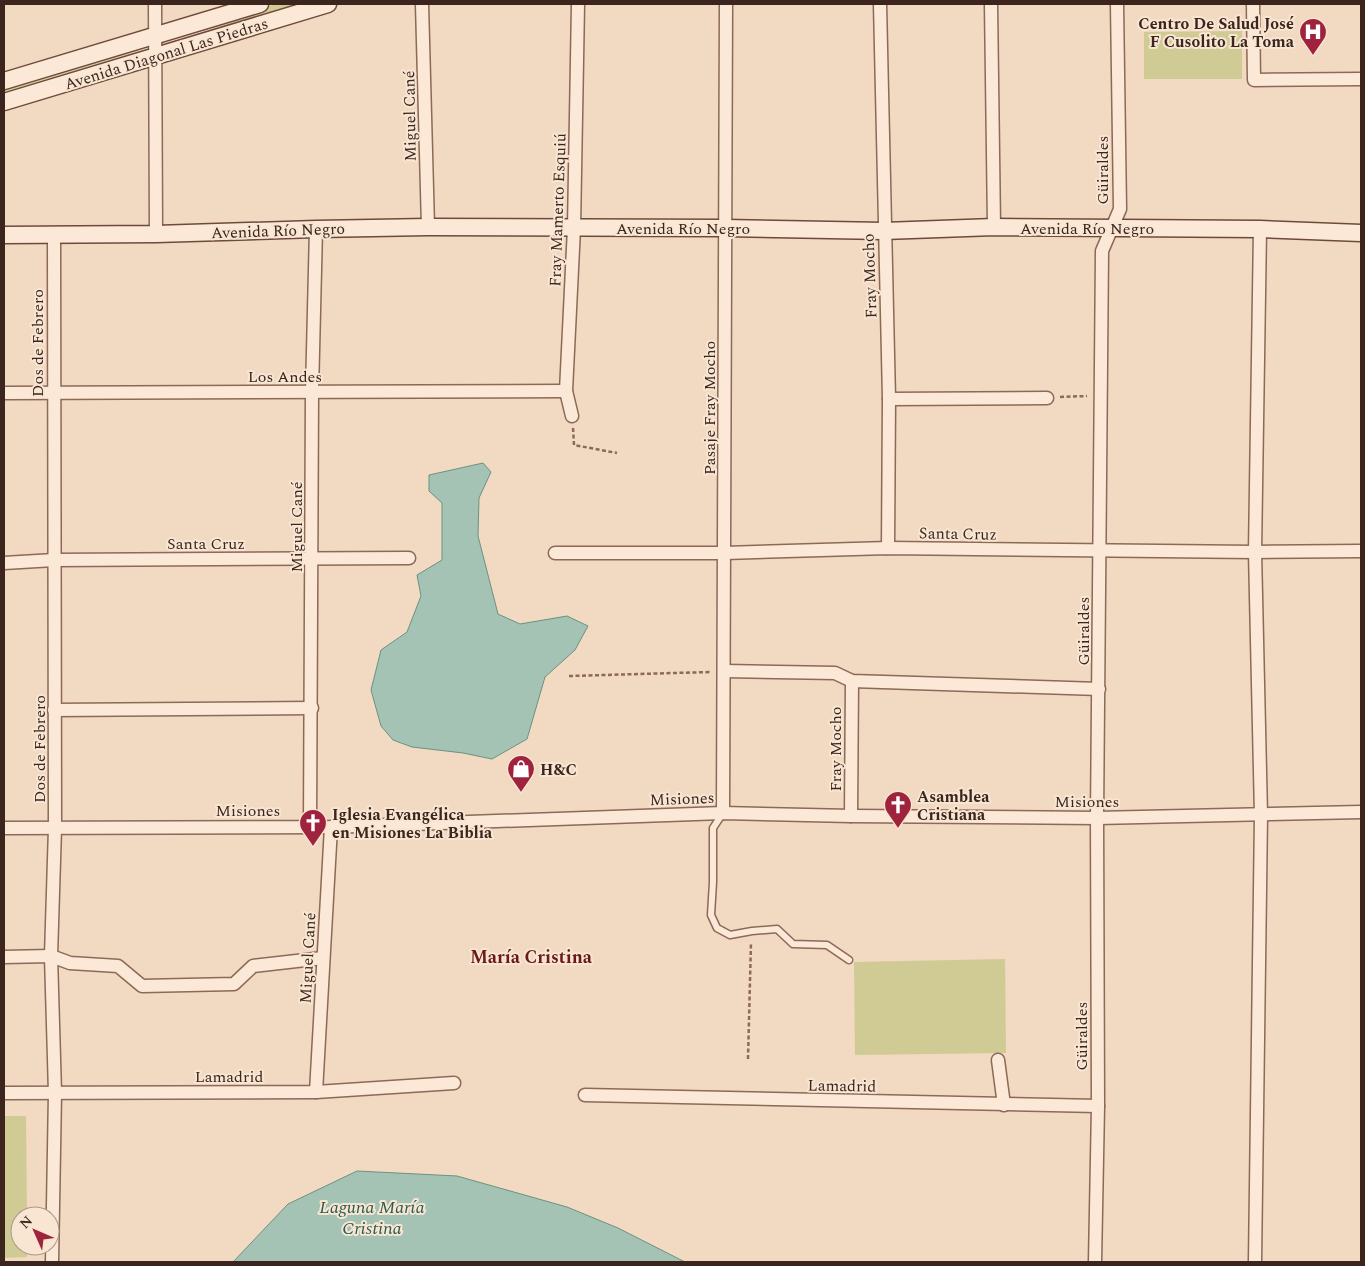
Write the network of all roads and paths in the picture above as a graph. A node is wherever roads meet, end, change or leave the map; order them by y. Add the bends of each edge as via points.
1 (155, 4) edge
2 (260, 4) edge
3 (328, 4) edge
4 (422, 4) edge
5 (578, 4) edge
6 (726, 4) edge
7 (880, 4) edge
8 (991, 4) edge
9 (1117, 4) edge
10 (1253, 4) edge
11 (154, 35) junction
12 (155, 55) junction
13 (1361, 79) edge
14 (4, 81) edge
15 (4, 102) edge
16 (428, 227) junction
17 (994, 227) junction
18 (574, 228) junction
19 (724, 228) junction
20 (316, 229) junction
21 (1111, 229) junction
22 (1260, 229) junction
23 (884, 231) junction
24 (4, 234) edge
25 (54, 234) junction
26 (156, 234) junction
27 (1361, 234) edge
28 (566, 391) junction
29 (54, 392) junction
30 (312, 392) junction
31 (4, 393) edge
32 (1101, 395) junction
33 (1047, 398) joint
34 (889, 399) junction
35 (572, 416) joint
36 (617, 452) dead end
37 (888, 548) junction
38 (1099, 551) junction
39 (1361, 551) edge
40 (1255, 552) junction
41 (555, 553) dead end
42 (725, 553) junction
43 (409, 558) dead end
44 (313, 559) junction
45 (54, 560) junction
46 (4, 562) edge
47 (725, 671) junction
48 (569, 676) dead end
49 (852, 681) junction
50 (1099, 690) junction
51 (312, 708) junction
52 (54, 710) junction
53 (1361, 812) edge
54 (723, 813) junction
55 (1261, 815) junction
56 (851, 816) junction
57 (1098, 818) junction
58 (310, 826) junction
59 (331, 827) junction
60 (4, 828) edge
61 (56, 828) junction
62 (752, 931) junction
63 (51, 956) junction
64 (4, 957) edge
65 (323, 958) junction
66 (849, 960) dead end
67 (748, 1059) dead end
68 (998, 1060) dead end
69 (454, 1083) dead end
70 (316, 1092) junction
71 (4, 1093) edge
72 (55, 1093) junction
73 (585, 1095) dead end
74 (1004, 1105) junction
75 (1098, 1106) junction
76 (52, 1262) edge
77 (1095, 1262) edge
78 (1255, 1262) edge

1 - 11 street
2 - 11 street, Avenida Diagonal Las Piedras
3 - 12 street, Avenida Diagonal Las Piedras
4 - 16 street, Miguel Cané
5 - 18 street, Fray Mamerto Esquiú
6 - 19 street, Pasaje Fray Mocho
7 - 23 street, Fray Mocho
8 - 17 street
9 - 21 street, Güiraldes via 1120,209
10 - 13 street via 1254,80
11 - 12 street
11 - 14 street, Avenida Diagonal Las Piedras
12 - 15 street, Avenida Diagonal Las Piedras
12 - 26 street
16 - 18 street, Avenida Río Negro
16 - 20 street, Avenida Río Negro
17 - 21 street, Avenida Río Negro
17 - 23 street, Avenida Río Negro
18 - 19 street, Avenida Río Negro
18 - 28 street, Fray Mamerto Esquiú
19 - 23 street, Avenida Río Negro
19 - 42 street, Pasaje Fray Mocho
20 - 26 street, Avenida Río Negro
20 - 30 street, Miguel Cané
21 - 22 street, Avenida Río Negro
21 - 32 street, Güiraldes via 1102,251
22 - 27 street, Avenida Río Negro
22 - 40 street
23 - 34 street, Fray Mocho
24 - 25 street, Avenida Río Negro
25 - 26 street, Avenida Río Negro
25 - 29 street, Dos de Febrero
28 - 30 street, Los Andes
28 - 35 street, Fray Mamerto Esquiú
29 - 30 street, Los Andes
29 - 31 street, Los Andes
29 - 45 street, Dos de Febrero
30 - 44 street, Miguel Cané
32 - 33 path
32 - 38 street, Güiraldes
33 - 34 street
34 - 37 street, Fray Mocho
35 - 36 path via 574,445
37 - 38 street, Santa Cruz
37 - 42 street, Santa Cruz
38 - 40 street, Santa Cruz
38 - 50 street, Güiraldes
39 - 40 street, Santa Cruz
40 - 55 street
41 - 42 street, Santa Cruz
42 - 47 street, Pasaje Fray Mocho
43 - 44 street, Santa Cruz
44 - 45 street, Santa Cruz
44 - 51 street, Miguel Cané
45 - 46 street, Santa Cruz
45 - 52 street, Dos de Febrero
47 - 48 path
47 - 49 street via 836,673
47 - 54 street, Pasaje Fray Mocho
49 - 50 street
49 - 56 street, Fray Mocho
50 - 57 street, Güiraldes
51 - 52 street
51 - 58 street, Miguel Cané
52 - 61 street, Dos de Febrero
53 - 55 street, Misiones
54 - 56 street, Misiones
54 - 59 street, Misiones
54 - 62 lane via 713,828 711,916 716,928 730,935
55 - 57 street, Misiones
55 - 78 street
56 - 57 street, Misiones
57 - 75 street, Güiraldes
58 - 59 street, Misiones
58 - 61 street, Misiones
59 - 65 street, Miguel Cané
60 - 61 street, Misiones
61 - 63 street, Dos de Febrero
62 - 66 lane via 777,929 793,944 827,945
62 - 67 path
63 - 64 street
63 - 65 street via 70,963 118,966 142,986 234,984 253,966
63 - 72 street, Dos de Febrero
65 - 70 street, Miguel Cané
68 - 74 street
69 - 70 street, Lamadrid
70 - 72 street, Lamadrid
71 - 72 street, Lamadrid
72 - 76 street, Dos de Febrero
73 - 74 street, Lamadrid
74 - 75 street, Lamadrid
75 - 77 street, Güiraldes

